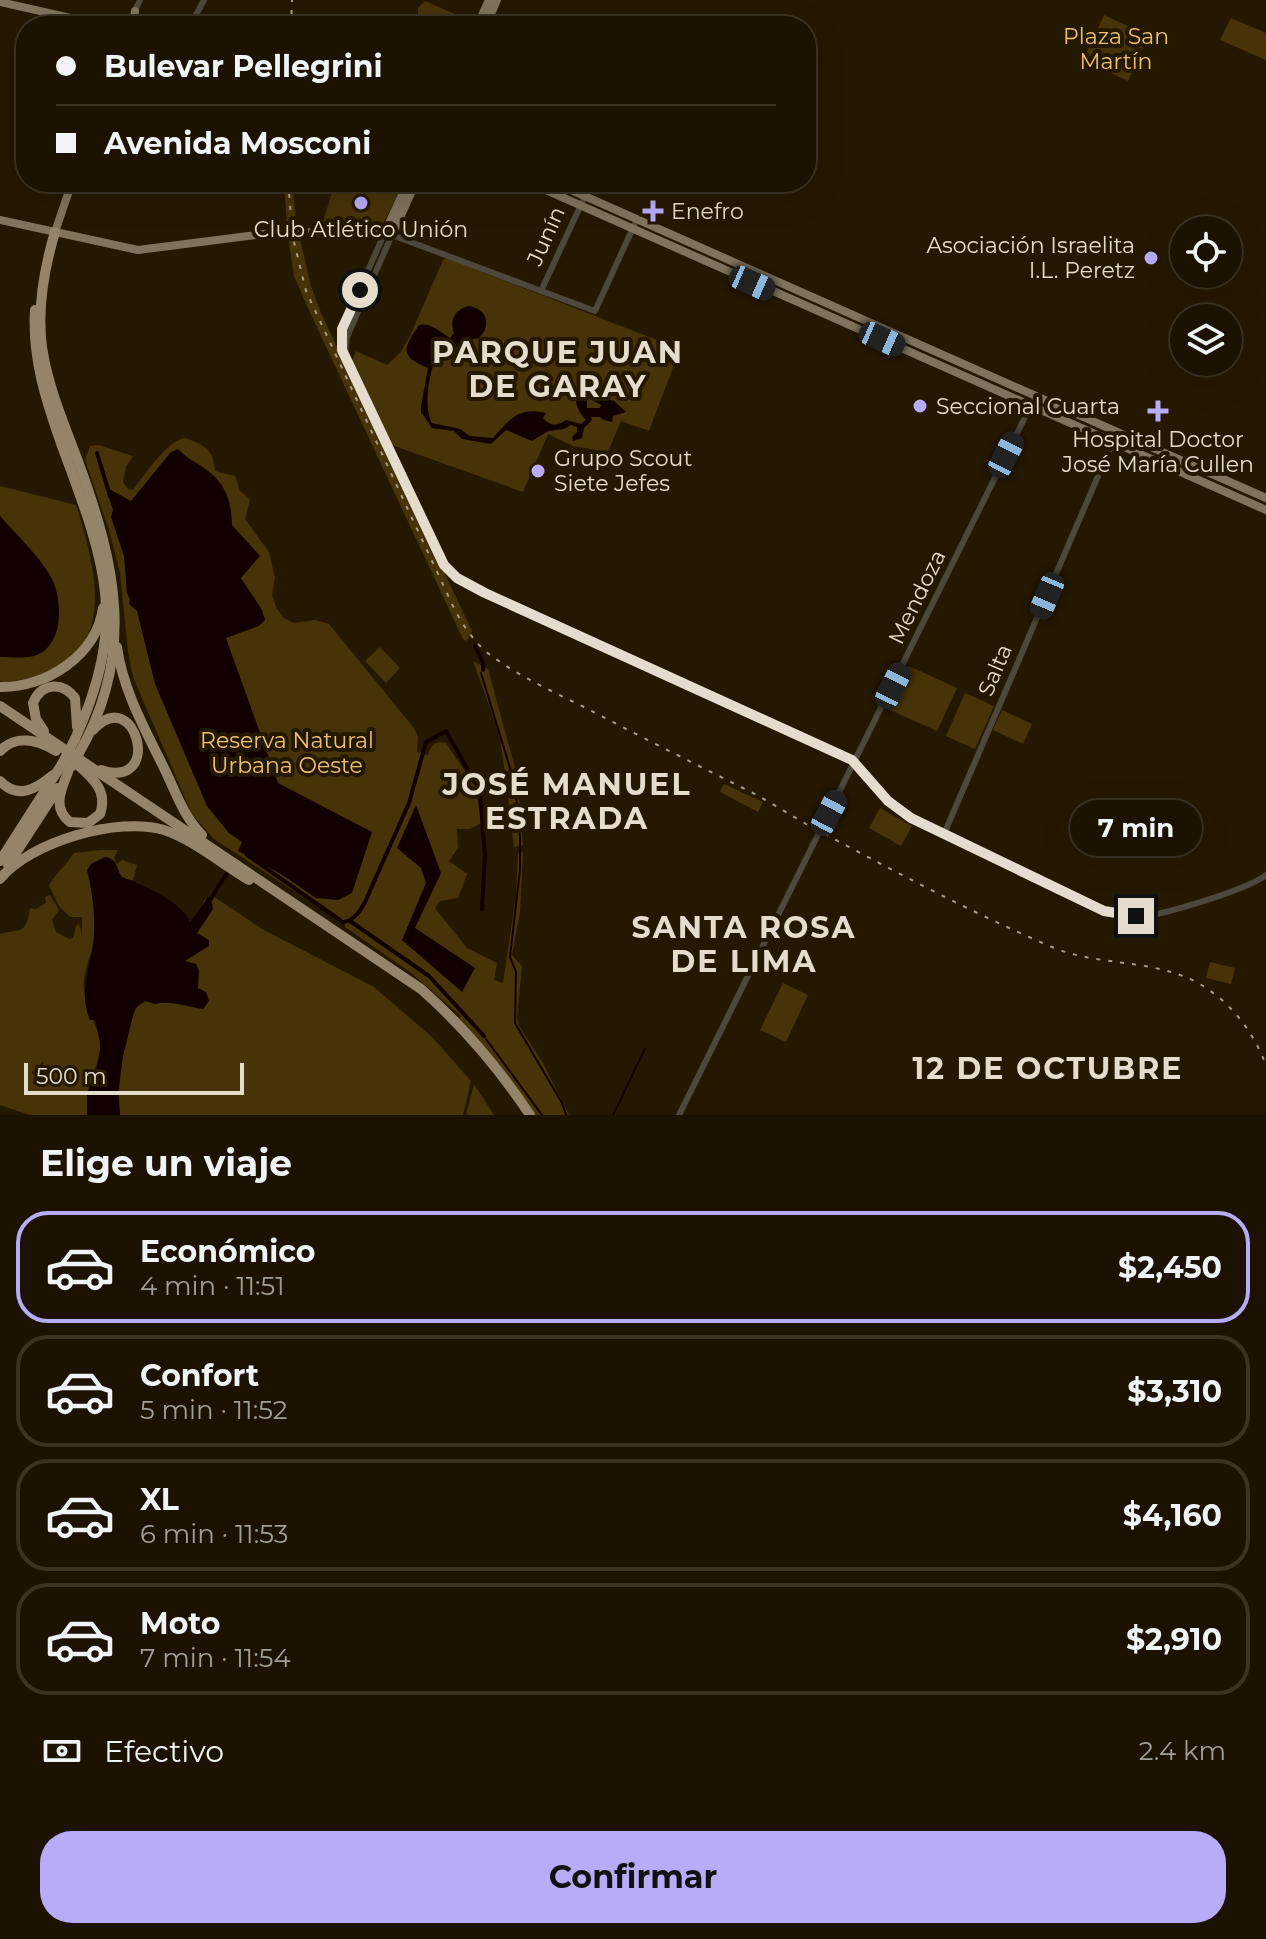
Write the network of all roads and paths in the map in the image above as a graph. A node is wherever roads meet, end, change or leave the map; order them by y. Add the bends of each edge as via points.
1 (140, 0) edge
2 (0, 4) edge
3 (135, 11) junction
4 (46, 16) edge
5 (58, 16) edge
6 (133, 16) edge
7 (134, 16) edge
8 (66, 192) edge
9 (404, 192) edge
10 (411, 192) edge
11 (556, 192) edge
12 (568, 192) edge
13 (582, 201) junction
14 (0, 218) edge
15 (637, 219) junction
16 (633, 229) junction
17 (53, 230) junction
18 (389, 234) junction
19 (541, 291) junction
20 (1036, 395) junction
21 (1031, 406) junction
22 (1117, 432) junction
23 (1113, 442) junction
24 (1266, 498) edge
25 (1266, 510) edge
26 (96, 542) junction
27 (110, 565) junction
28 (0, 687) edge
29 (0, 706) edge
30 (0, 713) edge
31 (0, 751) edge
32 (72, 755) junction
33 (855, 763) junction
34 (0, 781) edge
35 (944, 834) junction
36 (0, 861) edge
37 (1266, 875) edge
38 (0, 878) edge
39 (258, 882) junction
40 (527, 1115) edge
41 (679, 1115) edge

1 - 3 street
2 - 4 main road
2 - 5 main road
3 - 6 street
3 - 7 main road
8 - 17 main road
9 - 18 main road
10 - 18 main road
11 - 13 main road
12 - 13 main road
13 - 15 main road
13 - 16 main road
13 - 19 street, Junín
14 - 17 main road
15 - 16 street
15 - 20 main road
16 - 19 street via 595,311
16 - 21 main road
17 - 18 main road via 142,251 260,234
17 - 26 highway via 35,300 36,355
17 - 27 highway via 43,287 43,349
18 - 19 street
18 - 33 street via 349,322 347,360 447,570 485,593
20 - 21 street, Mendoza
20 - 22 main road
21 - 23 main road
21 - 33 street, Mendoza
22 - 23 street, Salta
22 - 24 main road
23 - 25 main road
23 - 35 street, Salta
26 - 28 highway via 103,603 87,646 44,679
26 - 32 highway via 106,595 106,636 98,682
27 - 32 highway via 114,649 102,698
27 - 39 highway via 125,682 185,814
29 - 32 highway
30 - 32 highway
31 - 32 highway via 22,739
32 - 32 highway via 103,796 100,814 88,823 70,822 60,811 59,794
32 - 32 highway via 36,719 33,703 41,690 59,686 72,694 78,712
32 - 32 highway via 97,725 108,720 130,725 139,739 135,761 123,771 105,772
32 - 34 highway via 30,790 13,791
32 - 36 highway
32 - 38 highway
32 - 39 highway
33 - 35 street via 895,808
33 - 41 street, Mendoza
35 - 37 street via 1104,911 1126,916 1160,913 1248,886
38 - 39 highway via 43,847 134,825 177,836
39 - 40 highway via 430,1003 482,1056

